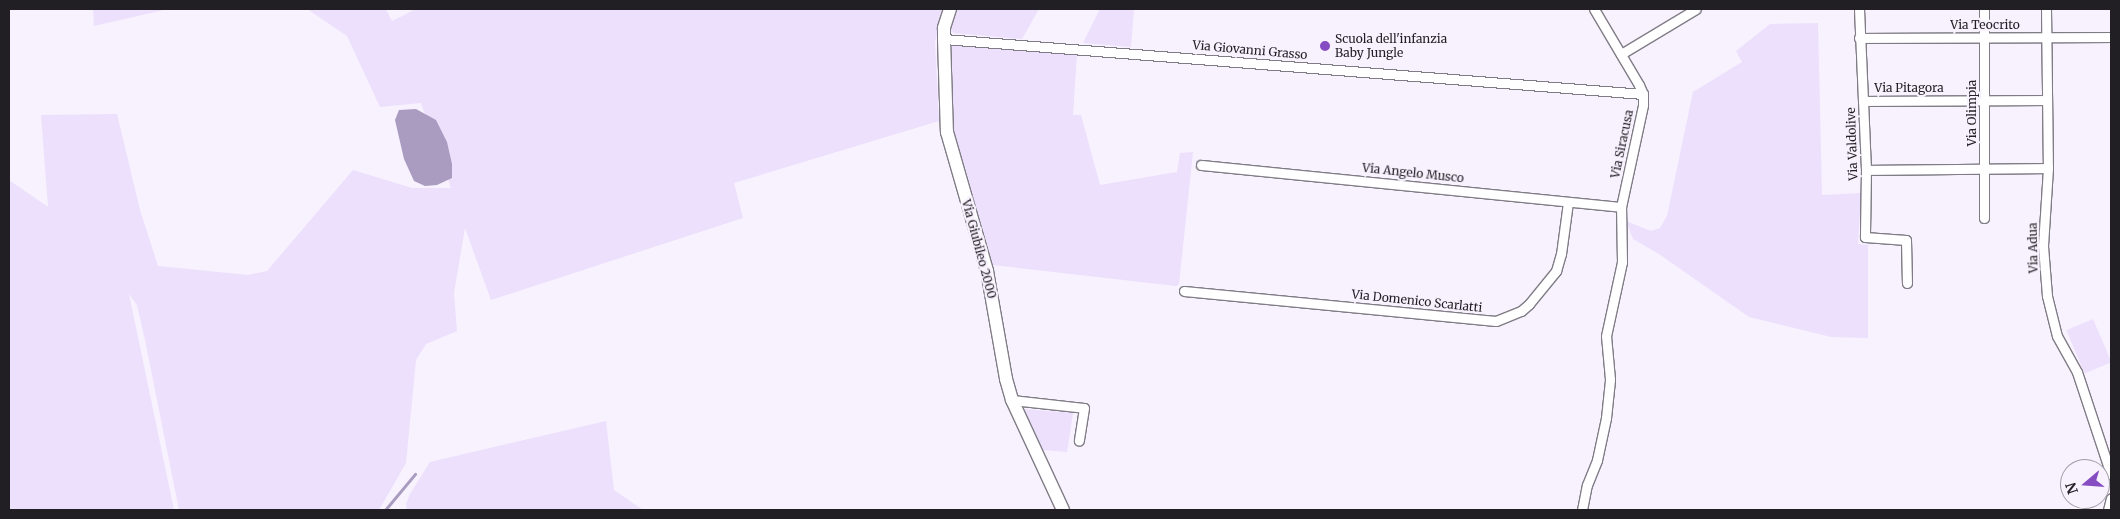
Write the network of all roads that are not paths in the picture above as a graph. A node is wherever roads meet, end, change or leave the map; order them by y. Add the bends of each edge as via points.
1 (950, 9) edge
2 (1594, 9) edge
3 (1696, 9) edge
4 (1859, 9) edge
5 (1984, 9) edge
6 (2046, 9) edge
7 (2047, 37) junction
8 (2111, 37) edge
9 (1859, 38) junction
10 (1984, 38) junction
11 (944, 39) junction
12 (1621, 54) junction
13 (1643, 94) junction
14 (2046, 100) junction
15 (1862, 101) junction
16 (1985, 101) junction
17 (1201, 165) dead end
18 (2048, 168) junction
19 (1866, 170) junction
20 (1985, 170) junction
21 (1568, 202) junction
22 (1622, 207) junction
23 (1984, 218) dead end
24 (1907, 283) dead end
25 (1184, 291) dead end
26 (1012, 400) junction
27 (1079, 441) dead end
28 (2111, 475) edge
29 (2111, 498) edge
30 (1063, 510) edge
31 (1582, 510) edge
32 (2108, 510) edge

1 - 11 street, Via Giubileo 2000
2 - 12 street
3 - 12 street
4 - 9 street, Via Valdolive
5 - 10 street, Via Olimpia
6 - 7 street, Via Adua
7 - 8 street, Via Teocrito
7 - 10 street, Via Teocrito
7 - 14 street, Via Adua
9 - 10 street, Via Teocrito
9 - 15 street, Via Valdolive
10 - 16 street, Via Olimpia
11 - 13 street, Via Giovanni Grasso
11 - 26 street, Via Giubileo 2000 via 947,132 988,271
12 - 13 street
13 - 22 street, Via Siracusa via 1642,114
14 - 16 street, Via Pitagora
14 - 18 street, Via Adua
15 - 16 street, Via Pitagora
15 - 19 street, Via Valdolive
16 - 20 street, Via Olimpia
17 - 21 street, Via Angelo Musco
18 - 20 street
18 - 28 street, Via Adua via 2044,246 2047,296 2057,336 2077,372
19 - 20 street
19 - 24 street, Via Valdolive via 1865,237 1906,240
20 - 23 street, Via Olimpia
21 - 22 street, Via Angelo Musco
21 - 25 street, Via Domenico Scarlatti via 1556,271 1521,311 1496,321
22 - 31 street, Via Siracusa via 1622,262 1606,336 1610,379 1606,418
26 - 27 street via 1084,408
26 - 30 street, Via Giubileo 2000
29 - 32 street

